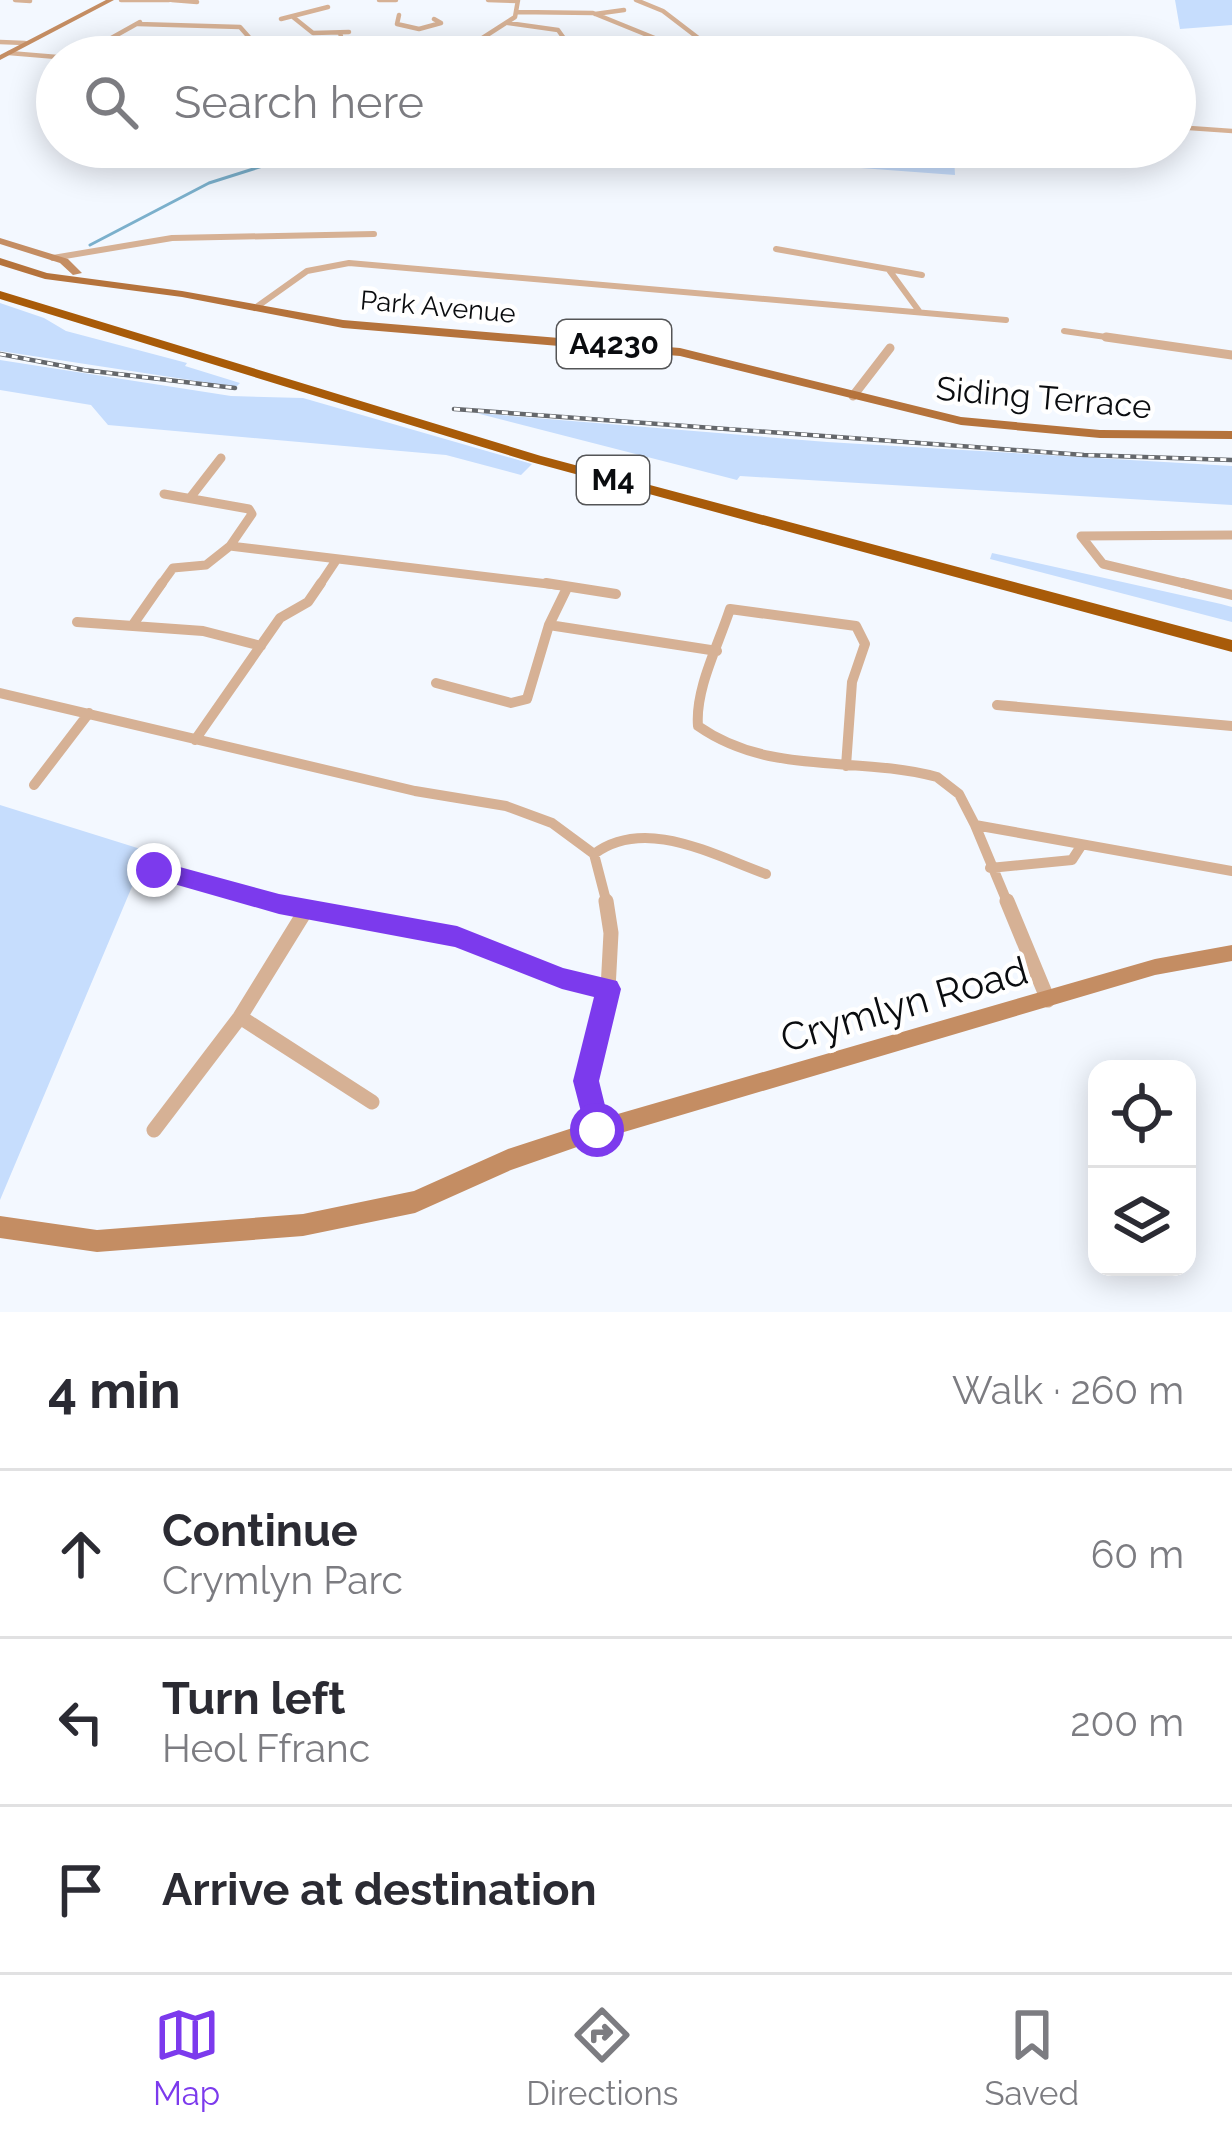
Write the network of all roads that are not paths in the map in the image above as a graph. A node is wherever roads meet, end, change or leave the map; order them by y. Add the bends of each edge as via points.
1 (111, 0) edge
2 (122, 0) edge
3 (170, 0) edge
4 (379, 0) edge
5 (396, 0) edge
6 (488, 0) edge
7 (518, 0) edge
8 (636, 0) edge
9 (197, 2) edge
10 (624, 10) dead end
11 (517, 12) junction
12 (335, 13) dead end
13 (595, 14) junction
14 (399, 15) dead end
15 (292, 17) junction
16 (281, 19) dead end
17 (434, 19) dead end
18 (507, 23) junction
19 (429, 28) junction
20 (349, 32) dead end
21 (340, 33) junction
22 (39, 36) edge
23 (118, 36) edge
24 (248, 36) edge
25 (341, 36) edge
26 (434, 36) edge
27 (486, 36) edge
28 (563, 36) edge
29 (650, 36) edge
30 (696, 36) edge
31 (36, 38) edge
32 (0, 42) edge
33 (25, 43) junction
34 (3, 56) edge
35 (36, 57) edge
36 (1196, 128) edge
37 (1232, 131) edge
38 (374, 234) dead end
39 (0, 241) edge
40 (776, 249) dead end
41 (0, 260) edge
42 (56, 268) junction
43 (889, 270) junction
44 (922, 275) dead end
45 (0, 285) edge
46 (159, 291) junction
47 (0, 295) edge
48 (255, 308) junction
49 (919, 310) junction
50 (1006, 320) dead end
51 (1064, 332) dead end
52 (890, 348) dead end
53 (1232, 355) edge
54 (853, 396) junction
55 (1232, 435) edge
56 (221, 458) dead end
57 (164, 494) dead end
58 (190, 498) junction
59 (1232, 535) edge
60 (230, 546) junction
61 (335, 562) junction
62 (567, 588) junction
63 (616, 594) dead end
64 (1232, 595) edge
65 (77, 622) dead end
66 (549, 625) junction
67 (132, 626) junction
68 (1232, 633) edge
69 (261, 646) junction
70 (1232, 646) edge
71 (716, 650) junction
72 (436, 683) dead end
73 (0, 693) edge
74 (998, 705) dead end
75 (89, 713) junction
76 (1232, 727) edge
77 (195, 740) junction
78 (846, 766) junction
79 (34, 785) dead end
80 (975, 825) junction
81 (1081, 846) junction
82 (593, 854) junction
83 (990, 868) junction
84 (154, 870) dead end
85 (1232, 872) edge
86 (766, 874) dead end
87 (306, 910) junction
88 (1232, 953) edge
89 (608, 989) junction
90 (1048, 1000) junction
91 (240, 1017) junction
92 (372, 1102) dead end
93 (154, 1130) dead end
94 (597, 1130) junction
95 (0, 1227) edge

1 - 22 street
2 - 3 street
3 - 9 street
4 - 5 street
6 - 7 street
7 - 11 street
8 - 30 street
10 - 13 street
11 - 13 street
11 - 18 street
12 - 15 street
13 - 29 street
14 - 19 street via 401,27
15 - 16 street
15 - 21 street via 307,31
17 - 19 street via 441,23
18 - 27 street
18 - 28 street
19 - 26 street
20 - 21 street
21 - 25 street
23 - 24 street via 140,22 240,27
31 - 33 street
32 - 33 street
33 - 34 street
34 - 35 street
36 - 37 street
38 - 42 street via 127,242
39 - 42 street
40 - 43 street
41 - 42 main road, A4230
42 - 46 main road, Park Avenue / A4230
42 - 46 main road, Park Avenue / A4230
43 - 44 street
43 - 49 street
45 - 68 highway, M4 via 534,448
46 - 48 main road, Park Avenue / A4230
47 - 70 highway, M4 via 536,460
48 - 49 street via 307,272 349,263
48 - 54 main road, Park Avenue / A4230 via 369,327 680,352
49 - 50 street
51 - 53 street
52 - 54 street
54 - 55 main road, Siding Terrace / A4230 via 1003,427
56 - 58 street
57 - 58 street
58 - 60 street via 249,509
59 - 64 street via 1081,536 1103,564
60 - 61 street
60 - 67 street via 206,565 178,565
61 - 62 street
61 - 69 street via 319,591 280,618
62 - 63 street
62 - 66 street
65 - 67 street
66 - 71 street
66 - 72 street via 520,703
67 - 69 street
69 - 77 street
71 - 78 street via 696,700 698,727 730,747
71 - 78 street via 724,619 736,608 856,626 865,644 852,682
73 - 75 street
74 - 76 street
75 - 77 street
75 - 79 street
77 - 82 street via 506,806 552,823
78 - 80 street via 942,779 961,795
80 - 81 street
80 - 83 street
81 - 83 street via 1072,860
81 - 85 street
82 - 86 street via 633,836
82 - 89 street via 611,934
83 - 90 street
84 - 87 street
87 - 89 street via 457,937
87 - 91 street
88 - 90 street, Crymlyn Road
89 - 94 street via 586,1081
90 - 94 street, Crymlyn Road
91 - 92 street
91 - 93 street
94 - 95 street, Crymlyn Road via 415,1202 303,1225 98,1241

